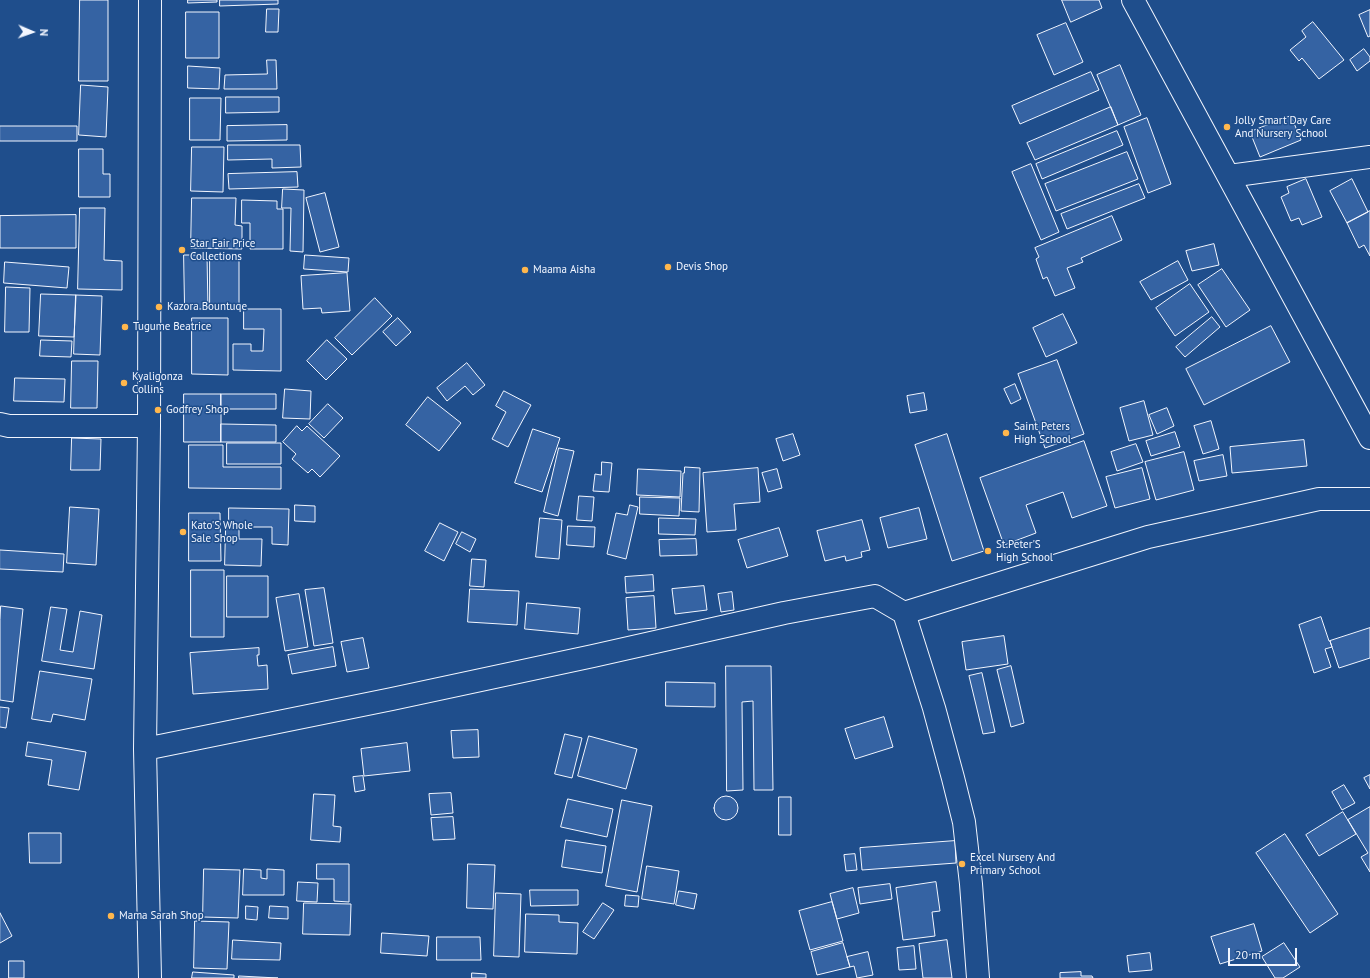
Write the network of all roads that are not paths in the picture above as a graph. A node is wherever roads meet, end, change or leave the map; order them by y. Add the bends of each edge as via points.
1 (150, 0) edge
2 (1133, 0) edge
3 (1370, 157) edge
4 (1229, 176) junction
5 (0, 424) edge
6 (150, 426) junction
7 (1370, 438) edge
8 (1370, 499) edge
9 (904, 613) junction
10 (146, 749) junction
11 (150, 978) edge
12 (978, 978) edge

1 - 6 street
2 - 4 street
3 - 4 street
4 - 7 street
5 - 6 street
6 - 10 street
8 - 9 street via 1319,499 1148,537
9 - 10 street via 875,596 784,613 384,701
9 - 12 street via 936,716 964,822
10 - 11 street

